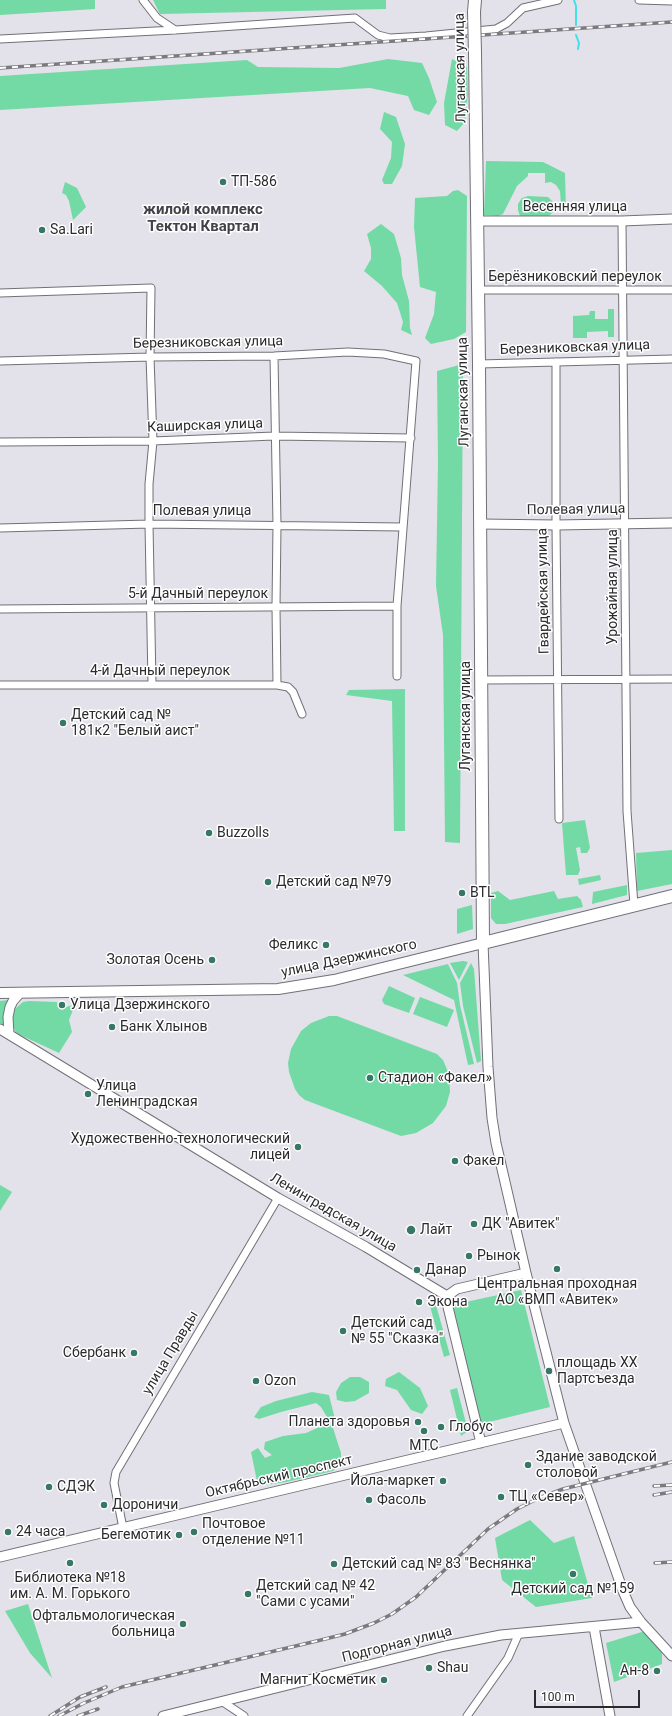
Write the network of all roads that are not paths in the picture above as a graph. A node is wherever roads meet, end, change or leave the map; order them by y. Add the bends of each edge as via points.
1 (143, 0) edge
2 (558, 0) edge
3 (638, 0) edge
4 (672, 1) edge
5 (475, 6) edge
6 (175, 30) junction
7 (0, 39) edge
8 (672, 219) edge
9 (478, 221) junction
10 (622, 221) junction
11 (622, 289) junction
12 (477, 290) junction
13 (672, 290) edge
14 (0, 293) edge
15 (274, 356) junction
16 (150, 357) junction
17 (672, 358) edge
18 (624, 359) junction
19 (0, 361) edge
20 (556, 362) junction
21 (479, 364) junction
22 (274, 436) junction
23 (411, 438) junction
24 (153, 441) junction
25 (0, 442) edge
26 (626, 523) junction
27 (672, 523) edge
28 (149, 524) junction
29 (480, 524) junction
30 (277, 525) junction
31 (556, 525) junction
32 (403, 527) junction
33 (0, 528) edge
34 (397, 606) junction
35 (151, 607) junction
36 (276, 607) junction
37 (0, 609) edge
38 (398, 676) dead end
39 (672, 679) edge
40 (481, 680) junction
41 (558, 680) junction
42 (627, 680) junction
43 (152, 684) junction
44 (0, 685) edge
45 (277, 685) junction
46 (302, 714) dead end
47 (559, 819) dead end
48 (672, 896) edge
49 (634, 905) junction
50 (483, 943) junction
51 (0, 993) edge
52 (20, 993) junction
53 (0, 1029) edge
54 (9, 1034) junction
55 (278, 1198) junction
56 (526, 1273) junction
57 (447, 1296) junction
58 (564, 1423) junction
59 (481, 1443) junction
60 (124, 1528) junction
61 (0, 1557) edge
62 (641, 1622) junction
63 (594, 1627) junction
64 (519, 1632) junction
65 (672, 1656) edge
66 (224, 1702) junction
67 (163, 1716) edge
68 (244, 1716) edge
69 (467, 1716) edge
70 (610, 1716) edge

1 - 6 street via 158,18
2 - 6 street via 523,8 496,29 426,36 390,38 378,35 355,18
3 - 4 street
5 - 9 highway, Луганская улица, bridge
6 - 7 street
8 - 10 street, Весенняя улица
9 - 10 street, Весенняя улица
9 - 12 highway, Луганская улица
10 - 11 street, Урожайная улица
11 - 12 street, Берёзниковский переулок
11 - 13 street, Берёзниковский переулок
11 - 18 street, Урожайная улица
12 - 21 highway, Луганская улица
14 - 16 street via 151,288
15 - 16 street, Березниковская улица
15 - 22 street
15 - 23 street, Березниковская улица via 348,352 384,354 416,360
16 - 19 street, Березниковская улица
16 - 24 street
17 - 18 street, Березниковская улица
18 - 20 street, Березниковская улица
18 - 26 street, Урожайная улица
20 - 21 street, Березниковская улица
20 - 31 street, Гвардейская улица
21 - 29 highway, Луганская улица
22 - 23 street, Каширская улица
22 - 24 street, Каширская улица
22 - 30 street
23 - 32 street
24 - 25 street, Каширская улица
24 - 28 street
26 - 27 street, Полевая улица
26 - 31 street, Полевая улица
26 - 42 street, Урожайная улица
28 - 30 street, Полевая улица
28 - 33 street, Полевая улица
28 - 35 street
29 - 31 street, Полевая улица
29 - 40 highway, Луганская улица
30 - 32 street, Полевая улица
30 - 36 street
31 - 41 street, Гвардейская улица
32 - 34 street
34 - 36 street, 5-й Дачный переулок
34 - 38 street
35 - 36 street, 5-й Дачный переулок
35 - 37 street, 5-й Дачный переулок
35 - 43 street
36 - 45 street
39 - 42 street
40 - 41 street
40 - 50 highway, Луганская улица
41 - 42 street
41 - 47 street, Гвардейская улица
42 - 49 street, Урожайная улица via 627,811
43 - 44 street, 4-й Дачный переулок
43 - 45 street, 4-й Дачный переулок
45 - 46 street, 4-й Дачный переулок via 288,687 293,692
48 - 49 highway, улица Дзержинского
49 - 50 highway, улица Дзержинского
50 - 52 main road, улица Дзержинского via 334,980 278,989
50 - 56 street, Луганская улица via 492,1118
51 - 52 main road, улица Дзержинского
52 - 54 street via 10,1007
53 - 54 street, Ленинградская улица
54 - 55 street, Ленинградская улица
55 - 57 street, Ленинградская улица
55 - 60 street, улица Правды via 116,1472 114,1483
56 - 57 street via 457,1290
56 - 58 street, Луганская улица
57 - 59 street
58 - 59 street, Октябрьский проспект
58 - 62 street, Луганская улица via 623,1591
59 - 60 street, Октябрьский проспект
60 - 61 street, Октябрьский проспект
62 - 63 street, Подгорная улица
62 - 65 street, Луганская улица
63 - 64 street, Подгорная улица
63 - 70 street
64 - 66 street, Подгорная улица via 445,1646
64 - 69 street via 508,1658
66 - 67 street, Подгорная улица
66 - 68 street

